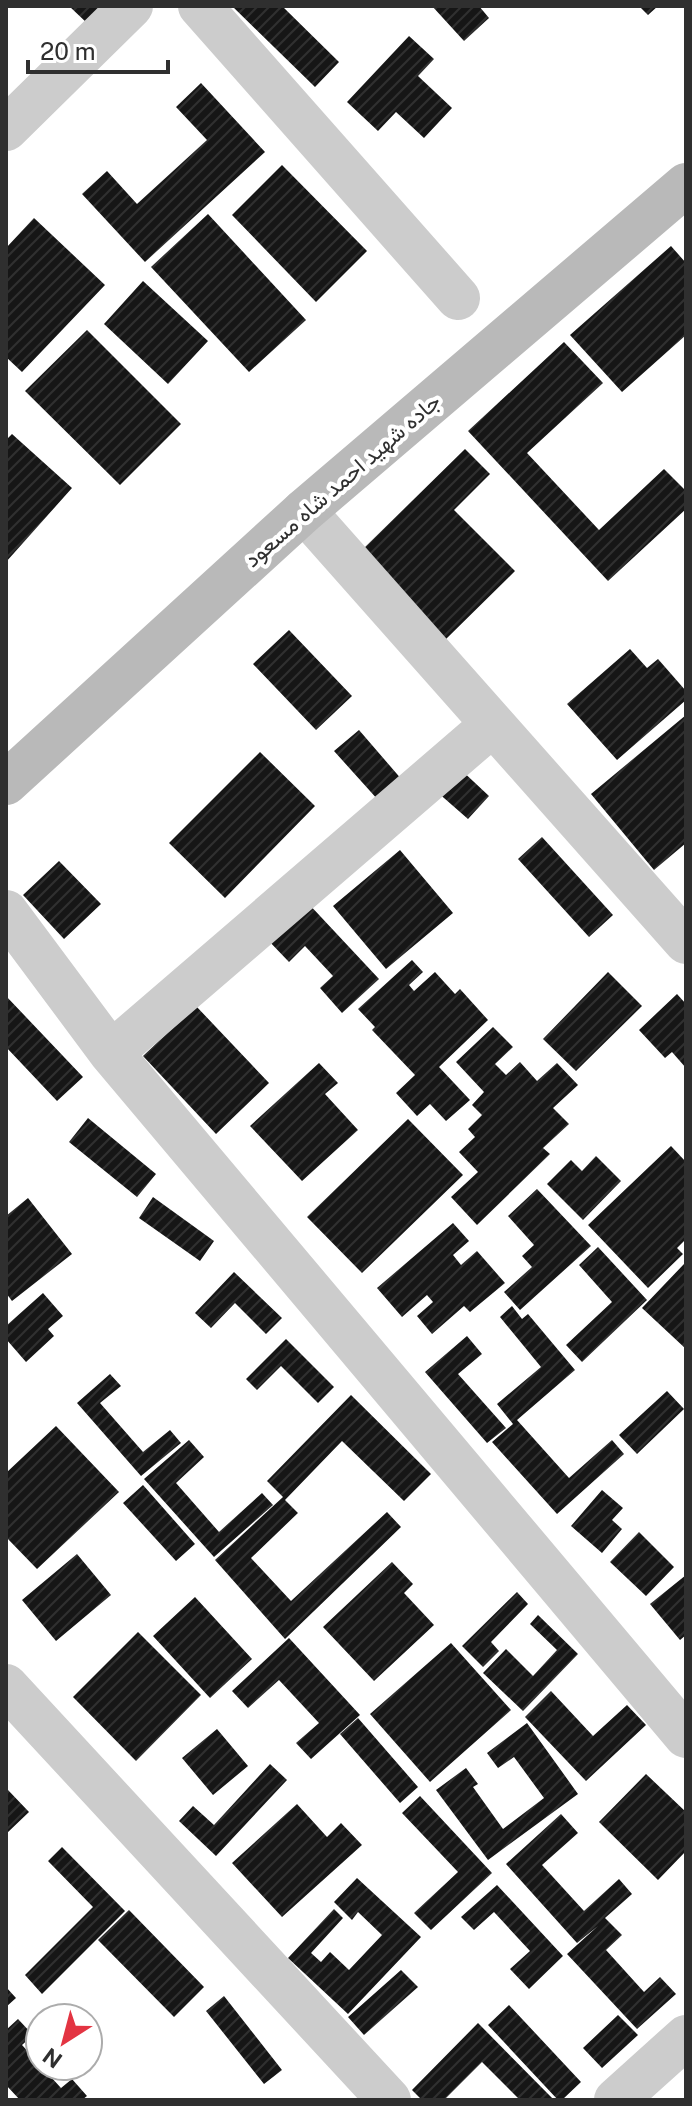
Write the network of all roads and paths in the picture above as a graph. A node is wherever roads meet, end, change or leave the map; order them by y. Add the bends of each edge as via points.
1 (131, 6) edge
2 (200, 6) edge
3 (6, 129) edge
4 (685, 189) edge
5 (458, 298) dead end
6 (304, 511) junction
7 (492, 725) junction
8 (6, 783) edge
9 (6, 912) edge
10 (686, 942) edge
11 (111, 1053) junction
12 (6, 1686) edge
13 (686, 1736) edge
14 (686, 2037) edge
15 (389, 2100) edge
16 (616, 2100) edge

1 - 3 street
2 - 5 street
4 - 6 main road, جاده شهيد احمد شاه مسعود
6 - 7 street
6 - 8 main road, جاده شهيد احمد شاه مسعود
7 - 10 street
7 - 11 street
9 - 11 street
11 - 13 street
12 - 15 street
14 - 16 street

